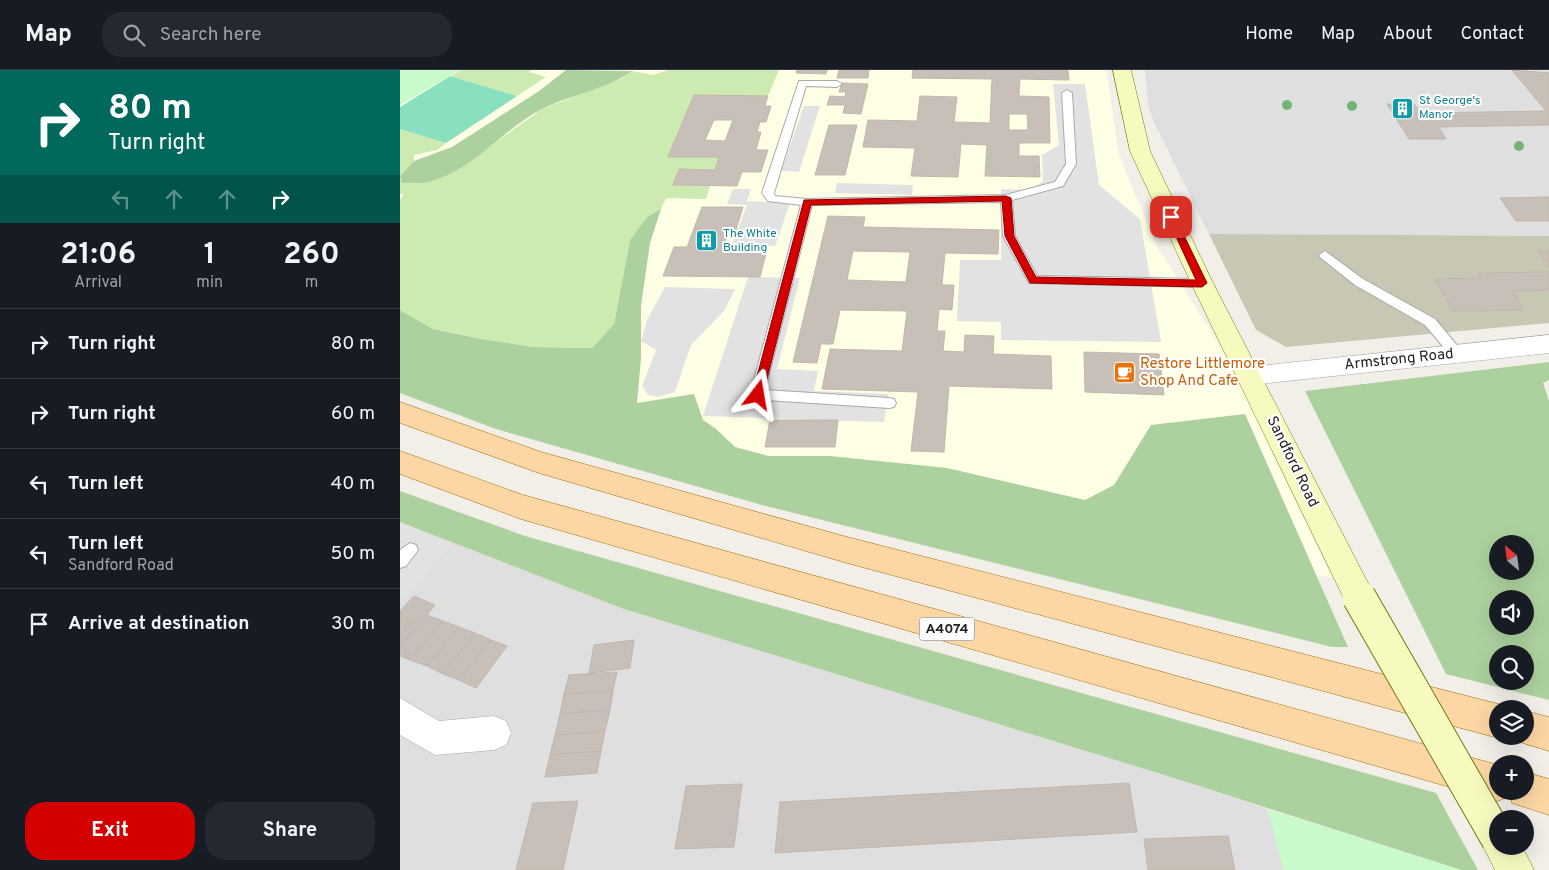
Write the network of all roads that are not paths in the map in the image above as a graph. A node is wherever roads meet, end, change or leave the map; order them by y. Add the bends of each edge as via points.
1 (1122, 70) edge
2 (837, 84) dead end
3 (1067, 93) dead end
4 (1006, 198) junction
5 (807, 202) junction
6 (1325, 255) dead end
7 (1202, 283) junction
8 (1549, 344) edge
9 (1456, 354) junction
10 (1250, 376) junction
11 (889, 403) dead end
12 (400, 412) edge
13 (400, 462) edge
14 (400, 716) edge
15 (1489, 718) edge
16 (1534, 730) edge
17 (494, 732) dead end
18 (1549, 734) edge
19 (1489, 780) edge
20 (1534, 793) edge
21 (1549, 797) edge
22 (1489, 823) edge
23 (1507, 855) edge
24 (1515, 870) edge

1 - 7 street, Sandford Road via 1140,151
2 - 5 lane via 802,84 768,193 772,199
3 - 4 lane via 1071,164 1059,184
4 - 5 lane
4 - 7 lane via 1009,236 1033,280
5 - 11 lane via 758,395
6 - 9 lane via 1359,282 1430,322
7 - 10 street, Sandford Road
8 - 9 street, Armstrong Road
9 - 10 street, Armstrong Road
10 - 22 street, Sandford Road, bridge via 1359,597
12 - 15 main road via 539,462 847,550
13 - 19 main road, A4074 via 521,507
14 - 17 street via 435,738
16 - 18 main road
20 - 21 main road
23 - 24 street

